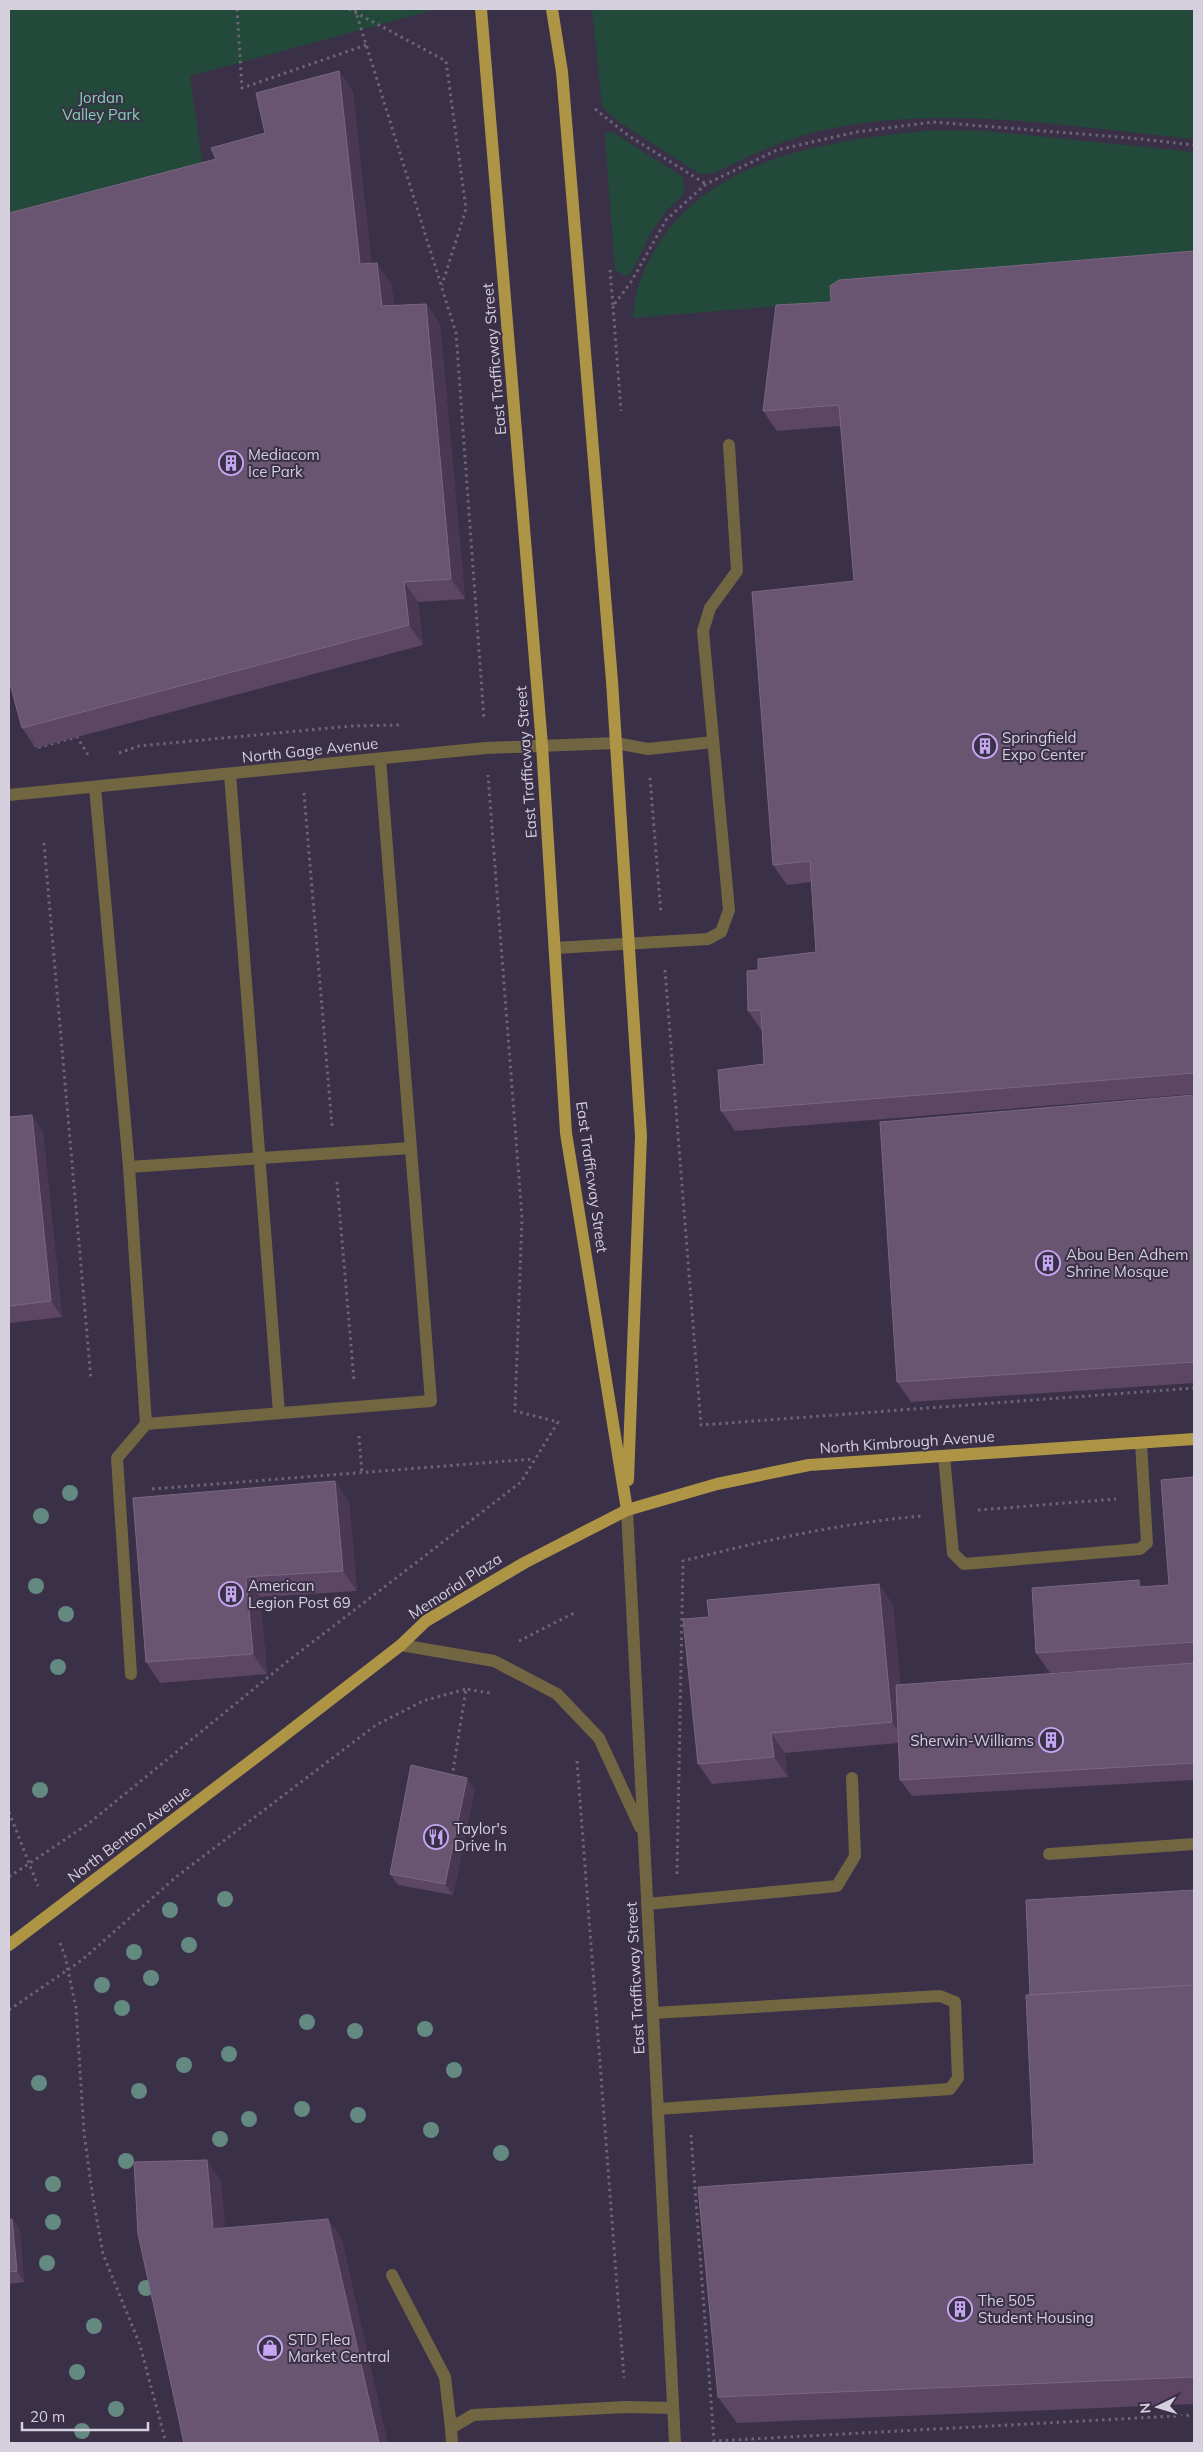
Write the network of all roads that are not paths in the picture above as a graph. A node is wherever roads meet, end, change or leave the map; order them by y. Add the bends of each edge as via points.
1 (481, 9) edge
2 (552, 9) edge
3 (729, 445) dead end
4 (713, 742) junction
5 (616, 744) junction
6 (542, 745) junction
7 (380, 759) junction
8 (230, 774) junction
9 (95, 787) junction
10 (9, 795) edge
11 (630, 945) junction
12 (555, 948) junction
13 (411, 1148) junction
14 (260, 1158) junction
15 (128, 1167) junction
16 (279, 1413) junction
17 (146, 1424) junction
18 (1194, 1439) edge
19 (1141, 1443) junction
20 (944, 1456) junction
21 (627, 1510) junction
22 (401, 1645) junction
23 (132, 1674) dead end
24 (268, 1748) joint
25 (852, 1778) dead end
26 (644, 1834) junction
27 (1194, 1844) edge
28 (1049, 1854) dead end
29 (647, 1904) junction
30 (9, 1945) edge
31 (653, 2013) junction
32 (658, 2109) junction
33 (392, 2275) dead end
34 (673, 2408) junction
35 (451, 2428) junction
36 (452, 2443) edge
37 (674, 2443) edge

1 - 6 main road, East Trafficway Street
2 - 5 main road, East Trafficway Street via 563,81
3 - 4 street via 737,571 710,608 703,631
4 - 5 street, North Gage Avenue via 648,748
4 - 11 street via 729,910 721,932 708,939
5 - 6 street, North Gage Avenue
5 - 11 main road, East Trafficway Street
6 - 7 street, North Gage Avenue
6 - 12 main road, East Trafficway Street
7 - 8 street, North Gage Avenue
7 - 13 street
8 - 9 street, North Gage Avenue
8 - 14 street
9 - 10 street, North Gage Avenue
9 - 15 street
11 - 12 street
11 - 21 main road, East Trafficway Street via 641,1136
12 - 21 main road, East Trafficway Street via 566,1133
13 - 14 street
13 - 16 street via 431,1402
14 - 15 street
14 - 16 street
15 - 17 street
16 - 17 street
17 - 23 street via 118,1458
18 - 19 main road, North Kimbrough Avenue
19 - 20 main road, North Kimbrough Avenue
19 - 20 street via 1146,1543 1140,1549 964,1564 954,1553
20 - 21 main road, North Kimbrough Avenue via 800,1467 717,1484
21 - 22 main road, Memorial Plaza via 474,1590 426,1621
21 - 26 street, East Trafficway Street
22 - 24 main road, Memorial Plaza
22 - 26 street via 494,1661 557,1694 599,1738
24 - 30 main road, North Benton Avenue
25 - 29 street via 855,1856 837,1886
26 - 29 street, East Trafficway Street
27 - 28 street
29 - 31 street, East Trafficway Street
31 - 32 street, East Trafficway Street
31 - 32 street via 940,1996 955,2002 958,2078 950,2090
32 - 34 street, East Trafficway Street
33 - 35 street via 445,2377
34 - 35 street via 626,2407 473,2415
34 - 37 street, East Trafficway Street
35 - 36 street

